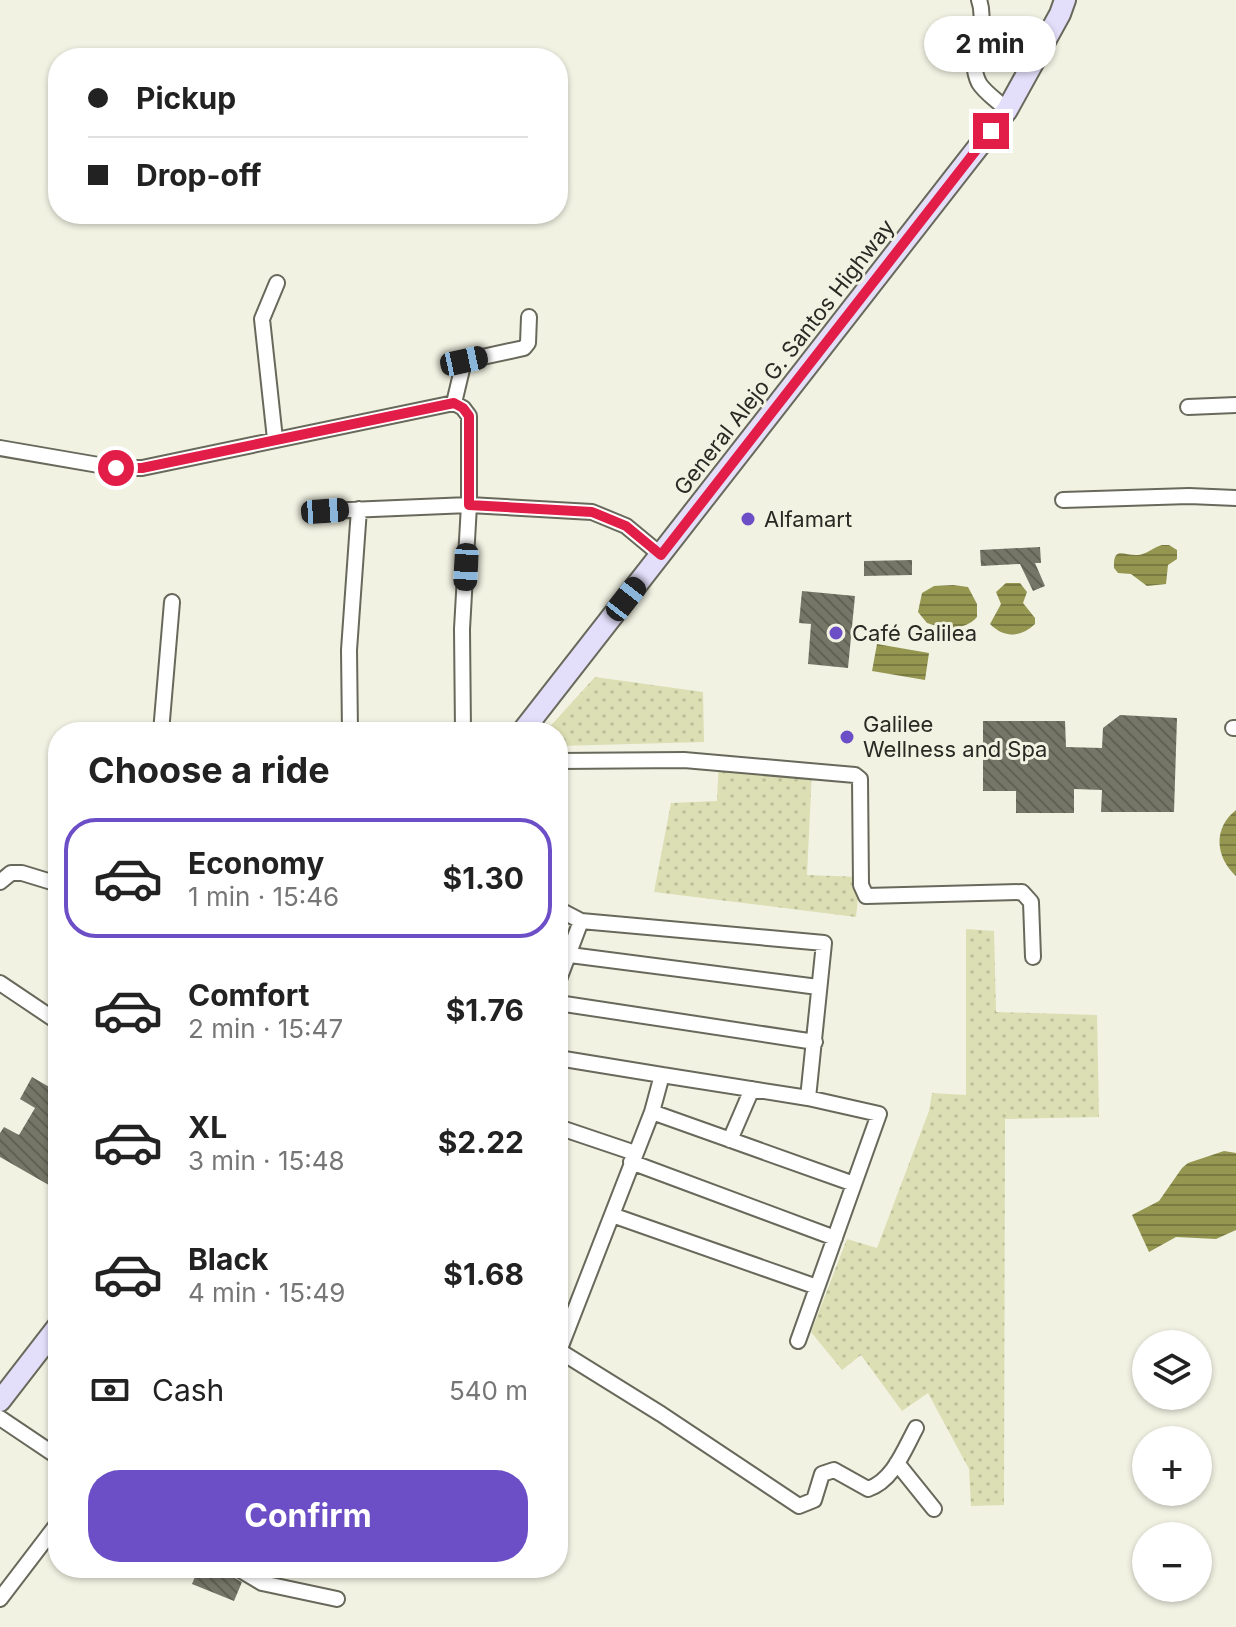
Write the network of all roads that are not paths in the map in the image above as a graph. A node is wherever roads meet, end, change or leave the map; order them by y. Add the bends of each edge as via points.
1 (979, 0) edge
2 (1065, 0) edge
3 (1007, 110) junction
4 (277, 283) dead end
5 (529, 317) dead end
6 (454, 403) junction
7 (1236, 405) edge
8 (1188, 407) dead end
9 (275, 439) junction
10 (0, 448) edge
11 (1236, 498) edge
12 (1063, 500) dead end
13 (469, 505) junction
14 (359, 509) junction
15 (325, 511) dead end
16 (661, 555) junction
17 (172, 602) dead end
18 (162, 722) edge
19 (350, 722) edge
20 (463, 722) edge
21 (530, 722) edge
22 (568, 761) edge
23 (48, 881) edge
24 (0, 882) edge
25 (568, 914) edge
26 (581, 921) junction
27 (570, 955) junction
28 (1033, 957) dead end
29 (568, 960) edge
30 (0, 983) edge
31 (818, 987) junction
32 (568, 1005) edge
33 (48, 1015) edge
34 (815, 1042) junction
35 (568, 1060) edge
36 (662, 1075) junction
37 (752, 1089) junction
38 (808, 1098) junction
39 (652, 1112) junction
40 (568, 1131) edge
41 (730, 1140) junction
42 (633, 1157) junction
43 (854, 1184) junction
44 (612, 1215) junction
45 (835, 1238) junction
46 (817, 1287) junction
47 (568, 1326) edge
48 (48, 1339) edge
49 (798, 1341) dead end
50 (568, 1357) edge
51 (0, 1401) edge
52 (0, 1418) edge
53 (916, 1428) dead end
54 (48, 1450) edge
55 (897, 1463) junction
56 (934, 1509) dead end
57 (48, 1536) edge
58 (254, 1578) edge
59 (0, 1599) edge
60 (337, 1599) dead end

1 - 3 street via 974,62 979,84
2 - 3 main road, General Alejo G. Santos Highway
3 - 16 main road, General Alejo G. Santos Highway
4 - 9 street via 262,319
5 - 6 street via 524,348 464,361
6 - 9 street
6 - 13 street via 469,416
7 - 8 street
9 - 10 street via 142,468
11 - 12 street
13 - 14 street
13 - 16 street via 592,512 626,526
13 - 20 street
14 - 15 street
14 - 19 street
16 - 21 main road, General Alejo G. Santos Highway
17 - 18 street
22 - 28 street via 684,760 855,775 860,779 861,885 866,896 1022,892 1031,902
23 - 24 street via 11,873
25 - 26 street
26 - 27 street
26 - 31 street via 824,943
27 - 29 street
27 - 31 street
30 - 33 street
31 - 34 street
32 - 34 street
34 - 38 street
35 - 36 street
36 - 37 street
36 - 39 street
37 - 38 street
37 - 41 street
38 - 43 street via 879,1114
39 - 41 street
39 - 42 street
40 - 42 street
41 - 43 street
42 - 44 street
42 - 45 street
43 - 45 street
44 - 46 street
44 - 47 street
45 - 46 street
46 - 49 street
48 - 51 main road
50 - 55 street via 799,1506 814,1500 822,1474 834,1470 868,1489 880,1485
52 - 54 street
53 - 55 street
55 - 56 street
57 - 59 street
58 - 60 street

